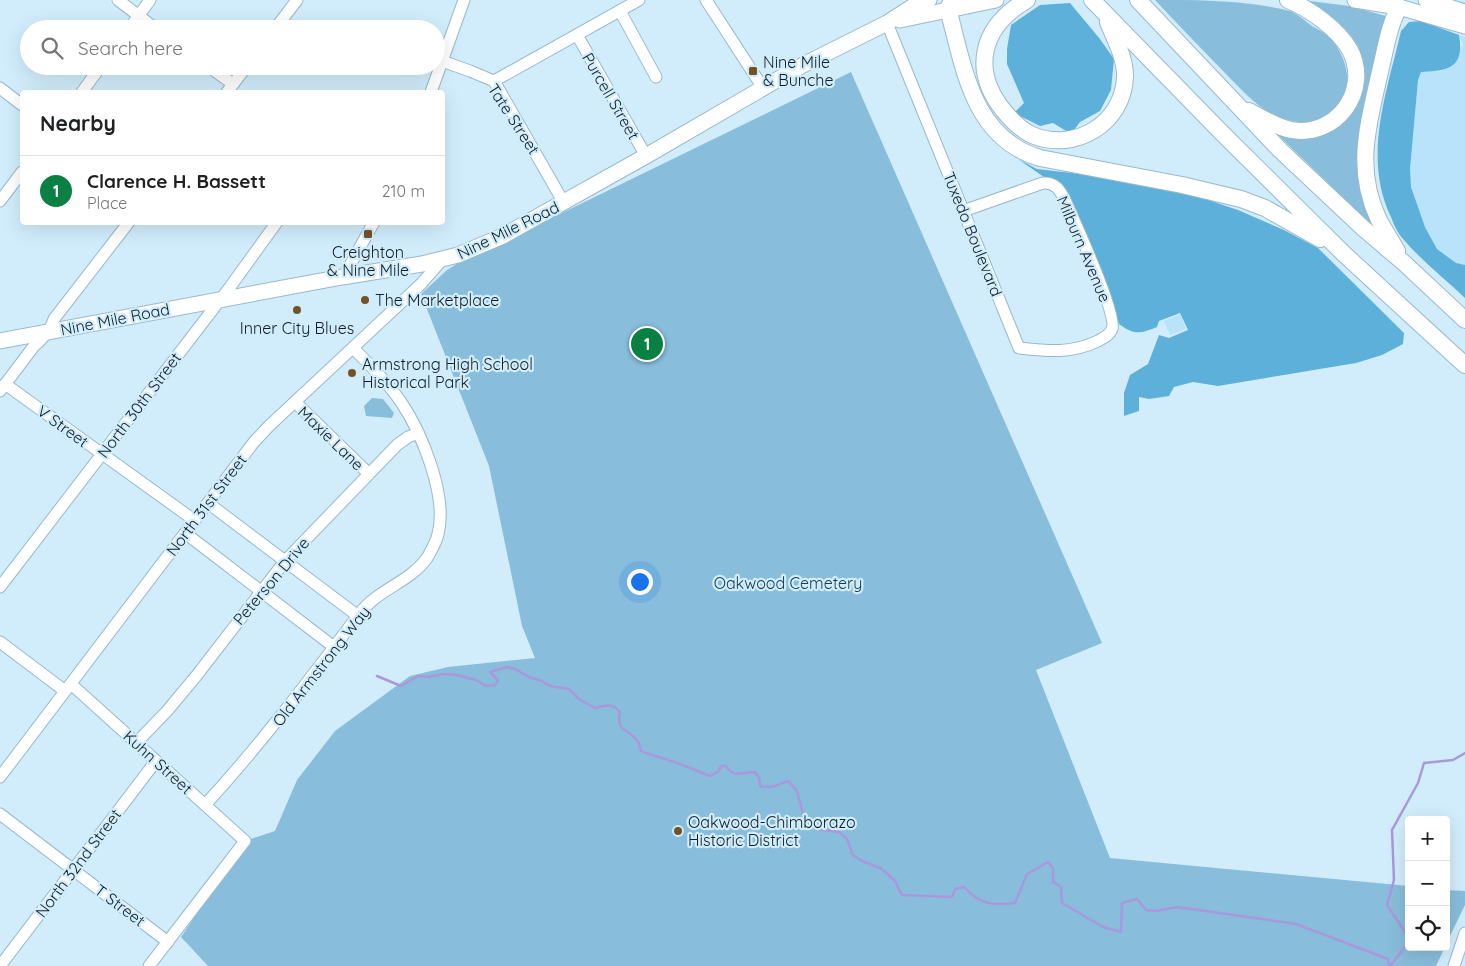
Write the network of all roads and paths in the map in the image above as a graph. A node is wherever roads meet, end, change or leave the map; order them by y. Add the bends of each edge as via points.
1 (118, 0) edge
2 (150, 0) edge
3 (298, 0) edge
4 (464, 0) edge
5 (639, 0) edge
6 (706, 0) edge
7 (929, 0) edge
8 (996, 0) edge
9 (1027, 0) edge
10 (1092, 0) edge
11 (1138, 0) edge
12 (1288, 0) edge
13 (1355, 0) edge
14 (1426, 0) edge
15 (950, 4) edge
16 (1400, 7) junction
17 (616, 13) junction
18 (1106, 15) junction
19 (1463, 15) edge
20 (138, 16) junction
21 (135, 20) edge
22 (144, 20) edge
23 (282, 20) edge
24 (887, 23) junction
25 (577, 35) junction
26 (445, 53) edge
27 (445, 62) edge
28 (95, 75) edge
29 (217, 75) edge
30 (240, 75) edge
31 (437, 75) edge
32 (656, 78) dead end
33 (494, 81) junction
34 (0, 88) edge
35 (230, 88) edge
36 (763, 88) junction
37 (84, 90) edge
38 (432, 90) edge
39 (20, 103) edge
40 (1239, 106) junction
41 (646, 156) junction
42 (20, 175) edge
43 (0, 201) edge
44 (564, 203) junction
45 (963, 211) junction
46 (127, 225) edge
47 (275, 225) edge
48 (372, 225) edge
49 (1343, 253) junction
50 (442, 260) junction
51 (1403, 262) junction
52 (344, 276) junction
53 (221, 299) junction
54 (1465, 320) edge
55 (1114, 323) joint
56 (46, 333) junction
57 (0, 340) edge
58 (353, 348) junction
59 (1465, 365) edge
60 (3, 388) edge
61 (295, 402) junction
62 (418, 433) junction
63 (102, 454) junction
64 (368, 473) junction
65 (208, 503) junction
66 (194, 520) junction
67 (185, 533) junction
68 (285, 561) junction
69 (0, 587) edge
70 (260, 591) junction
71 (358, 616) junction
72 (0, 642) edge
73 (334, 647) junction
74 (68, 688) junction
75 (137, 742) junction
76 (156, 761) junction
77 (0, 777) edge
78 (206, 805) junction
79 (0, 814) edge
80 (73, 869) junction
81 (1465, 933) edge
82 (168, 942) junction
83 (0, 966) edge
84 (149, 966) edge
85 (1454, 966) edge

1 - 20 street
2 - 20 street
3 - 23 street
4 - 26 street
5 - 17 street
6 - 36 street
7 - 24 main road, Nine Mile Road
8 - 15 main road, Nine Mile Road
9 - 18 highway via 1008,13 994,29 986,49 985,73 995,98 1010,119 1031,134 1048,139 1067,140 1094,130 1108,119 1119,100 1124,82 1124,62
10 - 18 highway
11 - 40 highway
12 - 40 highway via 1331,28 1347,46 1356,71 1352,98 1336,119 1310,130 1283,128
13 - 16 main road
14 - 19 main road
15 - 24 main road, Nine Mile Road
15 - 49 highway via 971,90 984,117 1006,142 1040,158 1241,199 1289,220
16 - 19 main road
16 - 51 highway via 1390,26 1364,156 1375,210
17 - 25 street
17 - 32 street
18 - 49 highway
20 - 21 street
20 - 22 street
24 - 36 main road, Nine Mile Road
24 - 45 street, Tuxedo Boulevard
25 - 33 street
25 - 41 street, Purcell Street
27 - 33 street, Tate Street
28 - 37 street
29 - 35 street
30 - 35 street
31 - 38 street
33 - 44 street, Tate Street
34 - 39 street
36 - 41 main road, Nine Mile Road
40 - 51 highway via 1315,183
41 - 44 main road, Nine Mile Road
42 - 43 street
44 - 50 main road, Nine Mile Road via 503,236
45 - 55 street, Milburn Avenue via 1046,182 1058,188
45 - 55 street, Tuxedo Boulevard via 1019,348 1054,352 1076,350 1103,338 1112,330
46 - 56 street
47 - 53 street, North 30th Street
48 - 52 street
49 - 59 highway
50 - 52 main road, Nine Mile Road
50 - 58 street, North 31st Street
51 - 54 highway
52 - 53 main road, Nine Mile Road
53 - 56 main road, Nine Mile Road
53 - 63 street, North 30th Street
56 - 57 main road, Nine Mile Road
56 - 60 street
58 - 61 street, North 31st Street
58 - 62 street, Old Armstrong Way via 394,393
60 - 63 street, V Street
61 - 64 street, Maxie Lane
61 - 65 street, North 31st Street via 254,442
62 - 64 street, Peterson Drive via 400,442
62 - 71 street, Old Armstrong Way via 434,480 440,511 438,534 422,564 367,605
63 - 66 street, V Street
63 - 69 street, North 30th Street
64 - 68 street, Peterson Drive
65 - 66 street, North 31st Street
65 - 68 street
66 - 67 street, North 31st Street
67 - 70 street
67 - 74 street, North 31st Street
68 - 70 street, Peterson Drive
68 - 71 street
70 - 73 street
70 - 75 street, Peterson Drive via 197,675
71 - 73 street, Old Armstrong Way
72 - 74 street, Kuhn Street
73 - 78 street, Old Armstrong Way via 252,753
74 - 75 street, Kuhn Street
74 - 77 street, North 31st Street
75 - 76 street, Kuhn Street
76 - 78 street, Kuhn Street
76 - 80 street, North 32nd Street
78 - 82 street, Kuhn Street via 245,841
79 - 80 street, T Street
80 - 82 street, T Street
80 - 83 street, North 32nd Street
81 - 85 street
82 - 84 street

